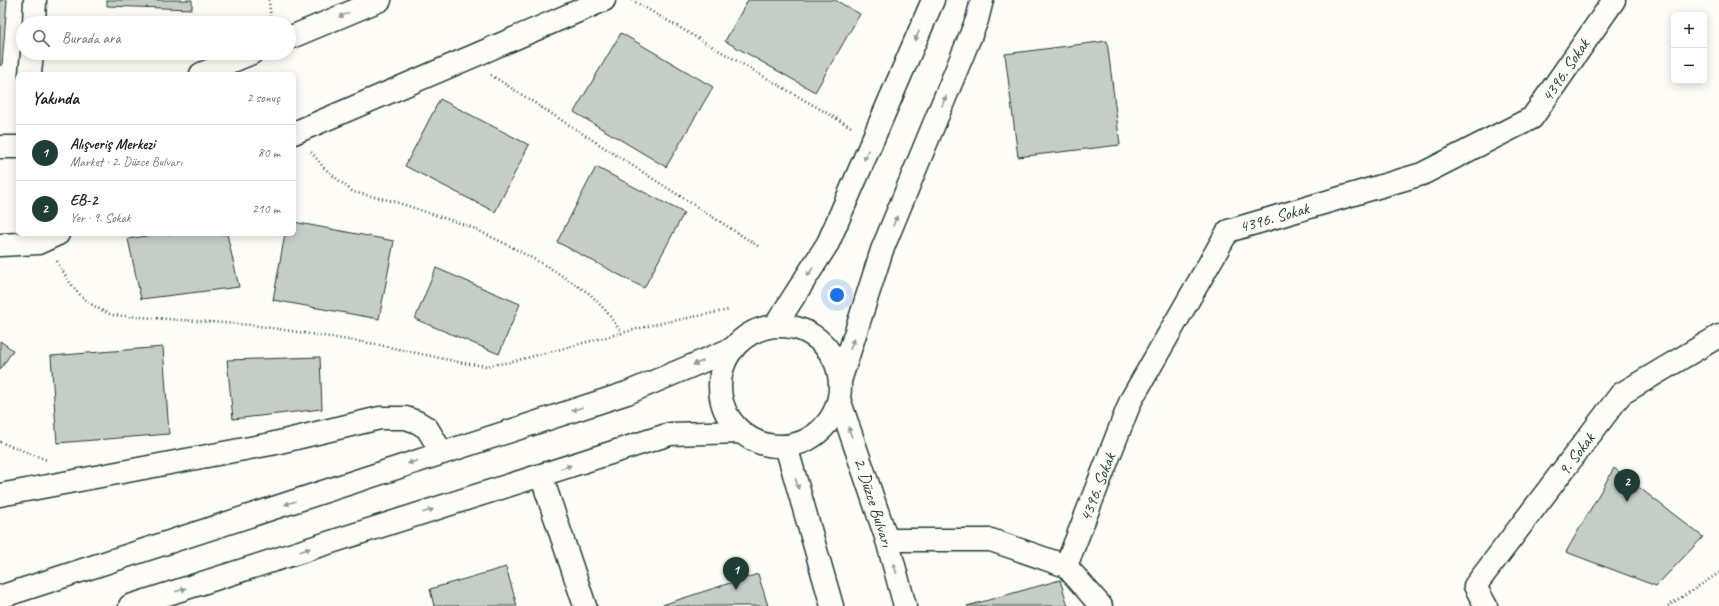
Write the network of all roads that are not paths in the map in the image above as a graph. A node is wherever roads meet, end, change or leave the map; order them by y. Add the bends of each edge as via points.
1 (35, 0) edge
2 (380, 0) edge
3 (604, 0) edge
4 (933, 0) edge
5 (982, 0) edge
6 (1614, 0) edge
7 (34, 16) edge
8 (296, 35) edge
9 (31, 60) edge
10 (235, 60) edge
11 (30, 72) edge
12 (206, 72) edge
13 (296, 132) edge
14 (0, 147) edge
15 (16, 147) edge
16 (45, 238) edge
17 (0, 245) edge
18 (775, 326) junction
19 (1719, 336) edge
20 (734, 348) junction
21 (840, 390) junction
22 (742, 432) junction
23 (786, 446) junction
24 (442, 453) junction
25 (541, 475) junction
26 (0, 495) edge
27 (887, 540) junction
28 (1066, 566) junction
29 (0, 597) edge
30 (130, 606) edge
31 (585, 606) edge
32 (832, 606) edge
33 (905, 606) edge
34 (1101, 606) edge
35 (1486, 606) edge

1 - 7 main road
2 -> 8 main road
3 - 13 main road
4 -> 18 main road via 828,243
21 -> 5 main road via 882,250 977,20
6 - 28 main road, 4396. Sokak via 1532,118 1422,174 1228,231 1131,400
9 - 11 main road
10 - 12 main road
14 - 15 main road
16 - 17 main road
18 - 20 main road via 746,337
18 - 21 main road via 794,328 812,334 826,346 836,362
19 - 35 main road, 9. Sokak via 1621,394 1475,586
20 - 22 main road via 724,364 720,382 721,395 729,418
20 -> 24 main road via 627,393
21 - 23 main road via 832,417 820,432 804,442
27 -> 21 main road, 2. Düzce Bulvarı
22 - 23 main road via 755,441 770,446
25 -> 22 main road via 670,434
23 -> 32 main road
24 - 26 main road via 427,428 406,418 387,417 271,444
24 -> 29 main road
30 -> 25 main road
25 - 31 main road
27 - 28 main road via 991,540
33 -> 27 main road, 2. Düzce Bulvarı
28 - 34 main road

